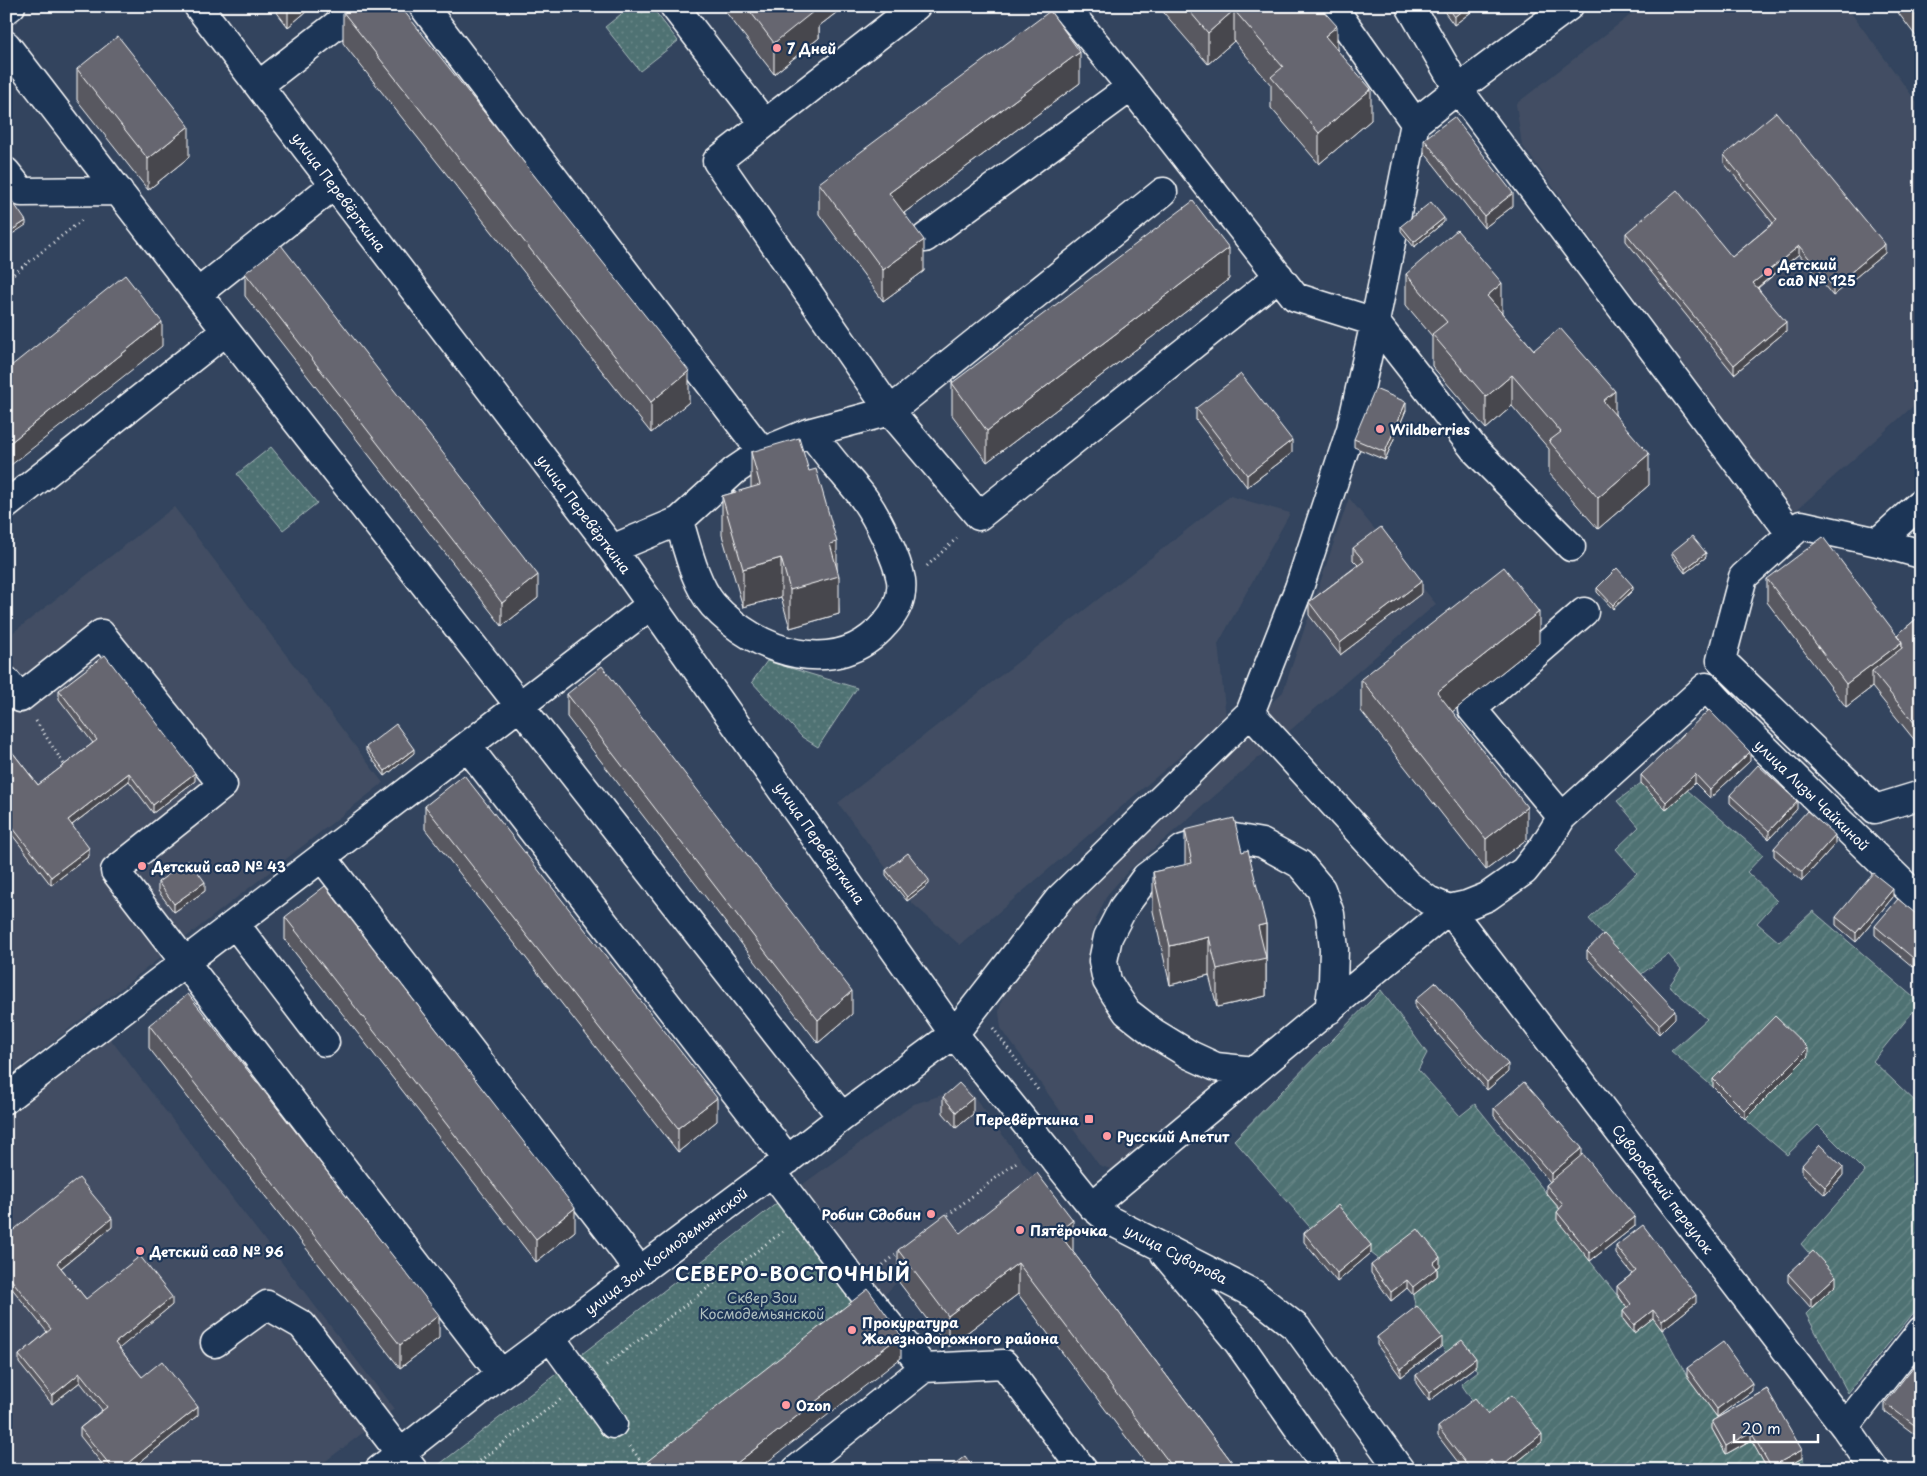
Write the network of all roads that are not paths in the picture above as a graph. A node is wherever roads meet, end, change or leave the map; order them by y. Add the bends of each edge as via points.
1 (11, 6) edge
2 (198, 6) edge
3 (361, 6) edge
4 (423, 6) edge
5 (674, 6) edge
6 (916, 6) edge
7 (1064, 6) edge
8 (1332, 6) edge
9 (1410, 6) edge
10 (1569, 6) edge
11 (6, 10) edge
12 (6, 45) edge
13 (259, 85) junction
14 (1130, 87) junction
15 (1458, 89) junction
16 (764, 123) junction
17 (1415, 123) junction
18 (6, 172) edge
19 (334, 185) junction
20 (119, 191) junction
21 (1163, 192) dead end
22 (925, 238) edge
23 (1279, 276) junction
24 (198, 294) junction
25 (1375, 322) junction
26 (226, 331) junction
27 (890, 412) junction
28 (811, 433) junction
29 (762, 452) junction
30 (1921, 503) edge
31 (6, 505) edge
32 (679, 521) junction
33 (1791, 534) junction
34 (1878, 542) junction
35 (1571, 547) dead end
36 (612, 549) junction
37 (1921, 554) edge
38 (651, 605) junction
39 (1584, 612) dead end
40 (13, 690) edge
41 (520, 706) junction
42 (1250, 713) junction
43 (467, 746) junction
44 (1921, 795) edge
45 (1562, 817) junction
46 (322, 857) junction
47 (1921, 901) edge
48 (1449, 909) junction
49 (235, 924) junction
50 (185, 962) junction
51 (1329, 1010) junction
52 (954, 1034) junction
53 (325, 1042) dead end
54 (1254, 1071) junction
55 (6, 1099) edge
56 (842, 1117) junction
57 (780, 1166) junction
58 (1092, 1206) junction
59 (1157, 1245) junction
60 (640, 1271) junction
61 (1921, 1331) edge
62 (551, 1338) junction
63 (215, 1343) dead end
64 (924, 1368) junction
65 (501, 1374) junction
66 (613, 1424) dead end
67 (1845, 1426) junction
68 (406, 1461) edge
69 (379, 1470) edge
70 (796, 1470) edge
71 (1083, 1470) edge
72 (1328, 1470) edge
73 (1400, 1470) edge
74 (1875, 1470) edge

1 - 11 street
2 - 13 street, улица Перевёрткина
3 - 13 street
4 - 29 street
5 - 16 street
6 - 16 street
7 - 14 street
8 - 17 street
9 - 15 street
10 - 15 street
12 - 20 street
13 - 19 street, улица Перевёрткина
14 - 22 street
14 - 23 street
15 - 17 street
15 - 33 street
16 - 27 street via 717,161
17 - 25 street
18 - 20 street via 22,192
19 - 24 street
19 - 36 street, улица Перевёрткина
20 - 24 street
21 - 27 street
23 - 25 street via 1295,297
23 - 27 street via 979,516
24 - 26 street
25 - 35 street via 1475,450
25 - 42 street via 1351,429 1299,588
26 - 31 street
26 - 41 street
27 - 28 street
28 - 29 street
28 - 32 street via 866,501 891,550 900,579 902,594 893,615 862,645 842,653 819,656 790,653 754,638 712,603 697,576
29 - 32 street via 734,472
30 - 34 street
32 - 36 street
33 - 34 street via 1801,525
33 - 44 street via 1743,578 1721,660 1875,809
34 - 37 street
36 - 38 street, улица Перевёрткина
38 - 41 street
38 - 52 street, улица Перевёрткина
39 - 45 street via 1472,709
40 - 50 street via 101,634 223,785 115,872
41 - 43 street
41 - 56 street
42 - 48 street via 1407,884 1428,900
42 - 52 street, улица Зои Космодемьянской via 1059,899
43 - 46 street
43 - 57 street
45 - 47 street, улица Лизы Чайкиной via 1706,687
45 - 48 street via 1544,846 1513,880 1487,897
46 - 49 street
46 - 60 street
48 - 51 street
48 - 67 street, Суворовский переулок
49 - 50 street
49 - 53 street
50 - 55 street
50 - 65 street
51 - 54 street
51 - 54 street via 1334,949 1330,914 1321,889 1300,864 1262,843 1223,836 1183,849 1146,877 1123,908 1108,937 1103,961 1107,981 1114,994 1127,1012 1190,1055 1216,1067
52 - 56 street, улица Зои Космодемьянской
52 - 58 street, улица Суворова
54 - 58 street
56 - 57 street, улица Зои Космодемьянской
57 - 60 street, улица Зои Космодемьянской
57 - 64 street via 804,1215
58 - 59 street, улица Суворова via 1109,1220
59 - 72 street via 1238,1342
59 - 73 street, улица Суворова via 1254,1294 1296,1328
60 - 62 street, улица Зои Космодемьянской
61 - 67 street
62 - 65 street, улица Зои Космодемьянской
62 - 66 street
63 - 68 street via 267,1305 302,1325
64 - 70 street
64 - 71 street via 1004,1364
65 - 68 street, улица Зои Космодемьянской
67 - 74 street, Суворовский переулок
68 - 69 street, улица Зои Космодемьянской

